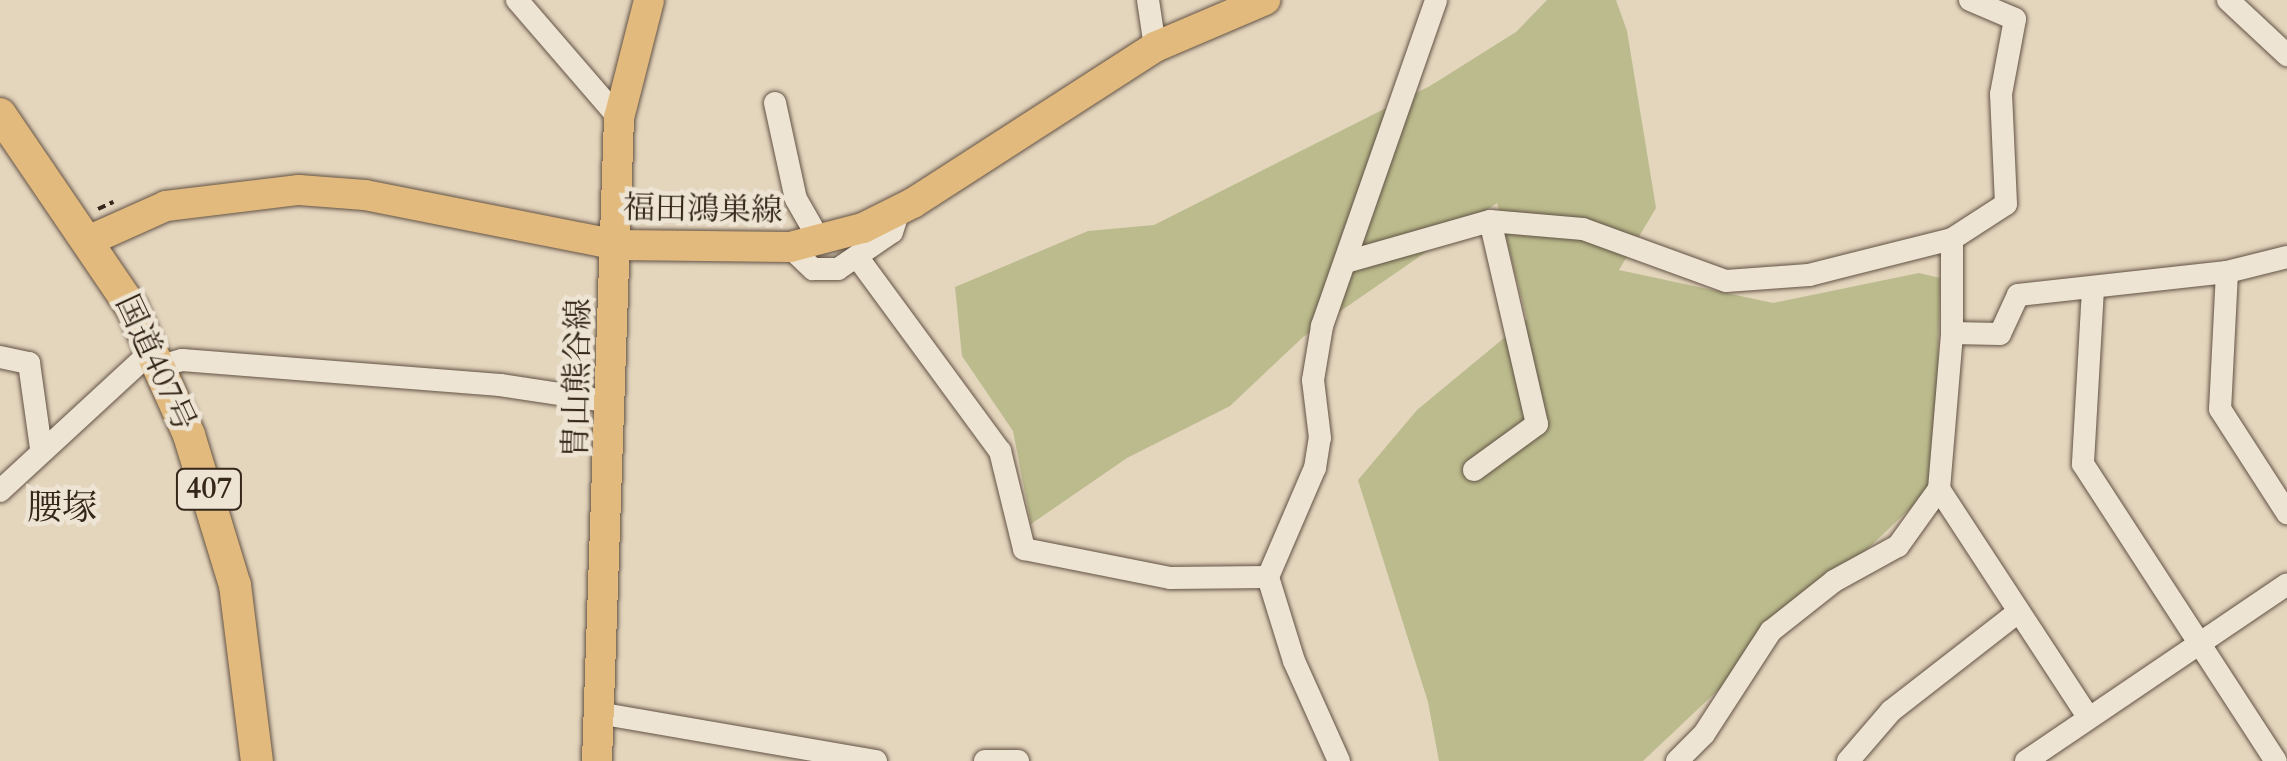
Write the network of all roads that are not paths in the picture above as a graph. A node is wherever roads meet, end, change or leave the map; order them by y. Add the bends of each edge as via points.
1 (518, 0) edge
2 (649, 0) edge
3 (1148, 0) edge
4 (1266, 0) edge
5 (1436, 0) edge
6 (1970, 0) edge
7 (2228, 0) edge
8 (1156, 47) junction
9 (2287, 55) edge
10 (775, 103) dead end
11 (0, 114) edge
12 (619, 118) junction
13 (899, 210) junction
14 (1490, 221) junction
15 (1952, 239) junction
16 (90, 240) junction
17 (805, 244) junction
18 (617, 245) junction
19 (2287, 257) edge
20 (858, 258) junction
21 (1346, 262) junction
22 (2228, 272) junction
23 (2093, 290) junction
24 (1952, 333) junction
25 (0, 357) edge
26 (157, 358) junction
27 (613, 402) junction
28 (41, 448) junction
29 (1474, 470) dead end
30 (1939, 490) junction
31 (0, 491) edge
32 (2287, 513) edge
33 (1268, 577) junction
34 (2287, 584) edge
35 (2018, 612) junction
36 (2201, 642) junction
37 (604, 714) junction
38 (2088, 715) junction
39 (2287, 755) edge
40 (257, 761) edge
41 (598, 761) edge
42 (876, 761) edge
43 (985, 761) edge
44 (1018, 761) edge
45 (1339, 761) edge
46 (1677, 761) edge
47 (1848, 761) edge
48 (2026, 761) edge
49 (2277, 761) edge

1 - 12 street
2 - 12 main road, 胄山熊谷線
3 - 8 street
4 - 8 main road, 福田鴻巣線
5 - 21 street
6 - 15 street via 2015,19 2001,94 2006,204
7 - 9 street
8 - 13 main road, 福田鴻巣線
10 - 17 street
11 - 16 highway, 国道407号 / 407
12 - 18 main road, 胄山熊谷線
13 - 17 main road, 福田鴻巣線
13 - 20 street via 892,232
14 - 15 street via 1584,229 1726,281 1809,275
14 - 21 street
14 - 29 street via 1536,424
15 - 24 street
16 - 18 main road, 福田鴻巣線 via 166,206 299,190 365,195
16 - 26 highway, 国道407号 / 407
17 - 18 main road, 福田鴻巣線
17 - 20 street via 813,269 838,269
18 - 27 main road, 胄山熊谷線
19 - 22 street
20 - 33 street via 1000,451 1024,549 1170,578
21 - 33 street via 1322,326 1313,380 1320,438 1315,468
22 - 23 street
22 - 32 street via 2220,409
23 - 24 street via 2018,295 2000,334
23 - 36 street via 2083,464
24 - 30 street
25 - 28 street via 30,363
26 - 27 street via 500,386
26 - 28 street
26 - 40 highway, 国道407号 / 407 via 227,551 254,697
27 - 37 main road, 胄山熊谷線
28 - 31 street
30 - 35 street
30 - 46 street via 1898,546 1780,621 1704,734
33 - 45 street via 1294,661
34 - 36 street
35 - 38 street
35 - 47 street via 1891,711
36 - 38 street
36 - 49 street
37 - 41 main road, 胄山熊谷線
37 - 42 street
38 - 48 street
39 - 49 street
43 - 44 street

